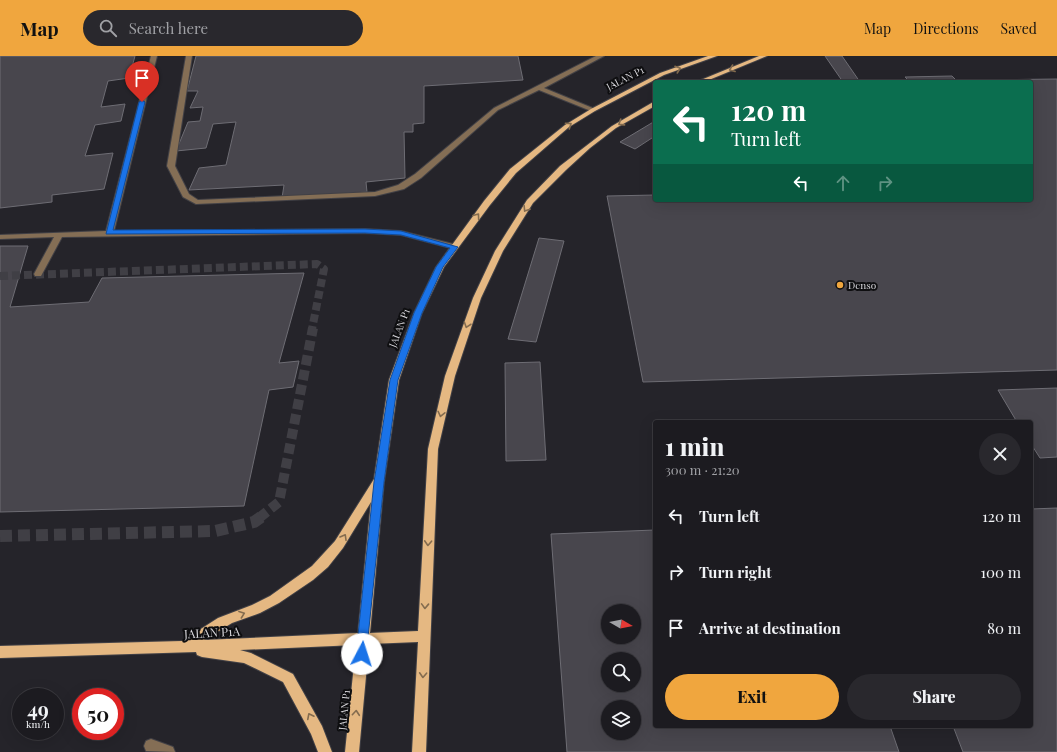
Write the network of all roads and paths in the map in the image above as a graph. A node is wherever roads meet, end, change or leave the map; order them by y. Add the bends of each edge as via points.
1 (154, 56) edge
2 (188, 56) edge
3 (601, 56) edge
4 (714, 56) edge
5 (764, 56) edge
6 (705, 80) edge
7 (539, 88) junction
8 (653, 104) edge
9 (593, 110) junction
10 (109, 233) junction
11 (60, 234) junction
12 (0, 237) edge
13 (454, 247) junction
14 (38, 274) dead end
15 (379, 482) junction
16 (424, 636) junction
17 (364, 638) junction
18 (184, 647) junction
19 (0, 652) edge
20 (151, 746) dead end
21 (168, 752) edge
22 (325, 752) edge
23 (352, 752) edge
24 (419, 752) edge

1 - 10 street
2 - 7 street via 171,166 186,195 196,202 375,194 401,187 418,176 496,109
3 - 7 street
9 -> 4 main road, JALAN P1 via 662,74
5 -> 6 main road
7 - 9 street
8 -> 16 main road via 588,147 530,202 499,251 477,298 450,376 433,449
13 -> 9 main road, JALAN P1 via 513,171 567,126
10 - 11 street
10 - 13 street via 372,231 401,233
11 - 12 street
11 - 14 street
13 - 15 main road, JALAN P1 via 440,267 418,313 394,380
15 - 17 main road, JALAN P1
18 -> 15 main road via 227,619 282,596 305,579 325,562 341,542
16 - 17 main road, JALAN P1A
16 -> 24 main road
17 - 18 main road, JALAN P1A
23 -> 17 main road, JALAN P1
18 - 19 main road, JALAN P1A
22 -> 18 main road via 318,731 288,678 246,657
20 - 21 street

